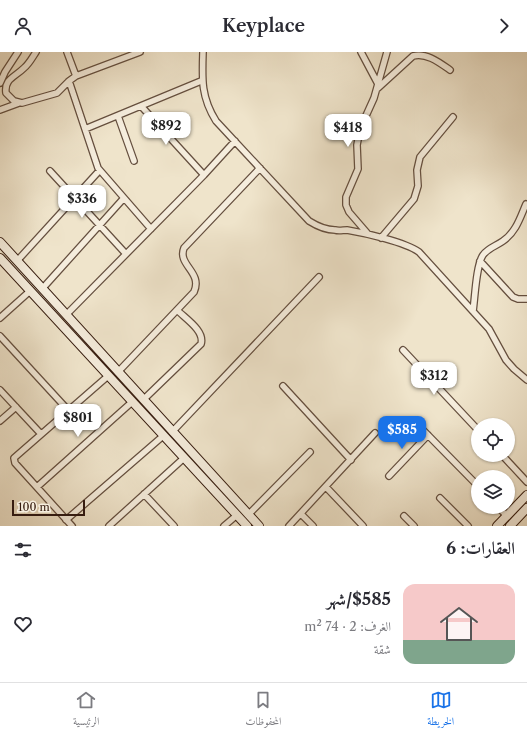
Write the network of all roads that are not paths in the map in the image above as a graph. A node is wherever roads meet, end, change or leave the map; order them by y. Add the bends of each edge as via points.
1 (18, 52) edge
2 (36, 52) edge
3 (67, 52) edge
4 (140, 52) edge
5 (203, 52) edge
6 (361, 52) edge
7 (387, 52) edge
8 (450, 70) dead end
9 (76, 76) junction
10 (69, 81) junction
11 (202, 81) junction
12 (0, 83) edge
13 (378, 86) junction
14 (19, 103) junction
15 (141, 106) junction
16 (0, 110) edge
17 (118, 116) junction
18 (453, 117) dead end
19 (85, 129) junction
20 (235, 141) junction
21 (134, 161) dead end
22 (260, 168) junction
23 (99, 171) junction
24 (50, 172) dead end
25 (204, 175) junction
26 (74, 198) junction
27 (124, 198) junction
28 (526, 204) dead end
29 (99, 225) junction
30 (151, 229) junction
31 (369, 235) junction
32 (381, 238) junction
33 (0, 242) edge
34 (126, 254) junction
35 (1, 260) edge
36 (16, 261) junction
37 (480, 261) junction
38 (319, 277) dead end
39 (42, 289) junction
40 (30, 291) junction
41 (527, 299) edge
42 (177, 310) junction
43 (473, 311) junction
44 (66, 315) junction
45 (0, 318) edge
46 (0, 336) edge
47 (403, 350) dead end
48 (103, 356) junction
49 (96, 362) junction
50 (118, 372) junction
51 (108, 376) junction
52 (527, 380) edge
53 (283, 386) dead end
54 (0, 390) edge
55 (143, 400) junction
56 (132, 402) junction
57 (16, 407) junction
58 (68, 410) junction
59 (0, 421) edge
60 (471, 423) edge
61 (419, 426) dead end
62 (172, 432) junction
63 (375, 433) dead end
64 (41, 434) junction
65 (428, 435) junction
66 (163, 436) junction
67 (310, 452) dead end
68 (184, 458) junction
69 (350, 460) junction
70 (508, 462) edge
71 (389, 476) dead end
72 (471, 479) edge
73 (527, 482) edge
74 (37, 487) junction
75 (326, 487) junction
76 (144, 494) junction
77 (230, 495) junction
78 (527, 495) edge
79 (440, 498) dead end
80 (224, 501) junction
81 (527, 508) edge
82 (301, 514) junction
83 (236, 515) junction
84 (248, 515) junction
85 (404, 516) dead end
86 (507, 516) joint
87 (66, 520) junction
88 (514, 524) edge
89 (171, 525) edge
90 (72, 526) edge
91 (109, 526) edge
92 (224, 526) edge
93 (247, 526) edge
94 (259, 526) edge
95 (289, 526) edge
96 (313, 526) edge
97 (363, 526) edge
98 (414, 526) edge
99 (468, 526) edge
100 (497, 526) edge

1 - 12 street
2 - 14 street via 25,67 6,84 7,96
3 - 9 street
4 - 9 street
5 - 11 street
6 - 13 street
7 - 13 street
8 - 13 street via 428,55 418,54
9 - 10 street
10 - 14 street via 57,93
10 - 19 street
11 - 15 street
11 - 20 street via 204,95 212,115
13 - 31 street via 360,129 357,145 358,169 346,197 349,212
14 - 16 street
15 - 17 street
15 - 25 street
17 - 19 street
17 - 21 street
18 - 32 street via 420,158 417,170 418,186 414,199
19 - 23 street
20 - 22 street
20 - 25 street
22 - 31 street via 314,224 328,230 345,230
22 - 42 street via 184,248 183,258 195,276 197,284 194,292
23 - 26 street
23 - 27 street
24 - 26 street
25 - 30 street
26 - 29 street
26 - 36 street
27 - 29 street
27 - 30 street
28 - 37 street via 515,230 487,251
29 - 34 street
29 - 39 street
30 - 34 street
31 - 32 street
32 - 43 street via 412,247 419,252
33 - 36 street
34 - 44 street
35 - 40 street
36 - 39 street
37 - 41 street via 513,297
37 - 43 street
38 - 62 street
39 - 44 street
40 - 45 street
40 - 49 street
42 - 50 street
42 - 55 street via 200,332 202,344
43 - 52 street via 492,332 506,360
44 - 48 street
46 - 58 street
47 - 60 street
48 - 49 street
48 - 50 street
49 - 51 street
50 - 55 street
51 - 56 street
51 - 58 street
53 - 69 street
54 - 57 street
55 - 62 street
56 - 66 street
56 - 74 street
57 - 59 street
57 - 64 street
58 - 64 street
61 - 65 street
62 - 77 street
63 - 69 street
64 - 74 street via 14,458 15,463
65 - 71 street
65 - 72 street
66 - 68 street
66 - 87 street
67 - 84 street
68 - 76 street
68 - 80 street
69 - 75 street
70 - 73 street
74 - 87 street
75 - 82 street
75 - 97 street
76 - 89 street
76 - 91 street
77 - 80 street
77 - 84 street
78 - 86 street
79 - 99 street
80 - 83 street
81 - 88 street
82 - 95 street
82 - 96 street
83 - 92 street
83 - 93 street
84 - 94 street
85 - 98 street
86 - 100 street
87 - 90 street

